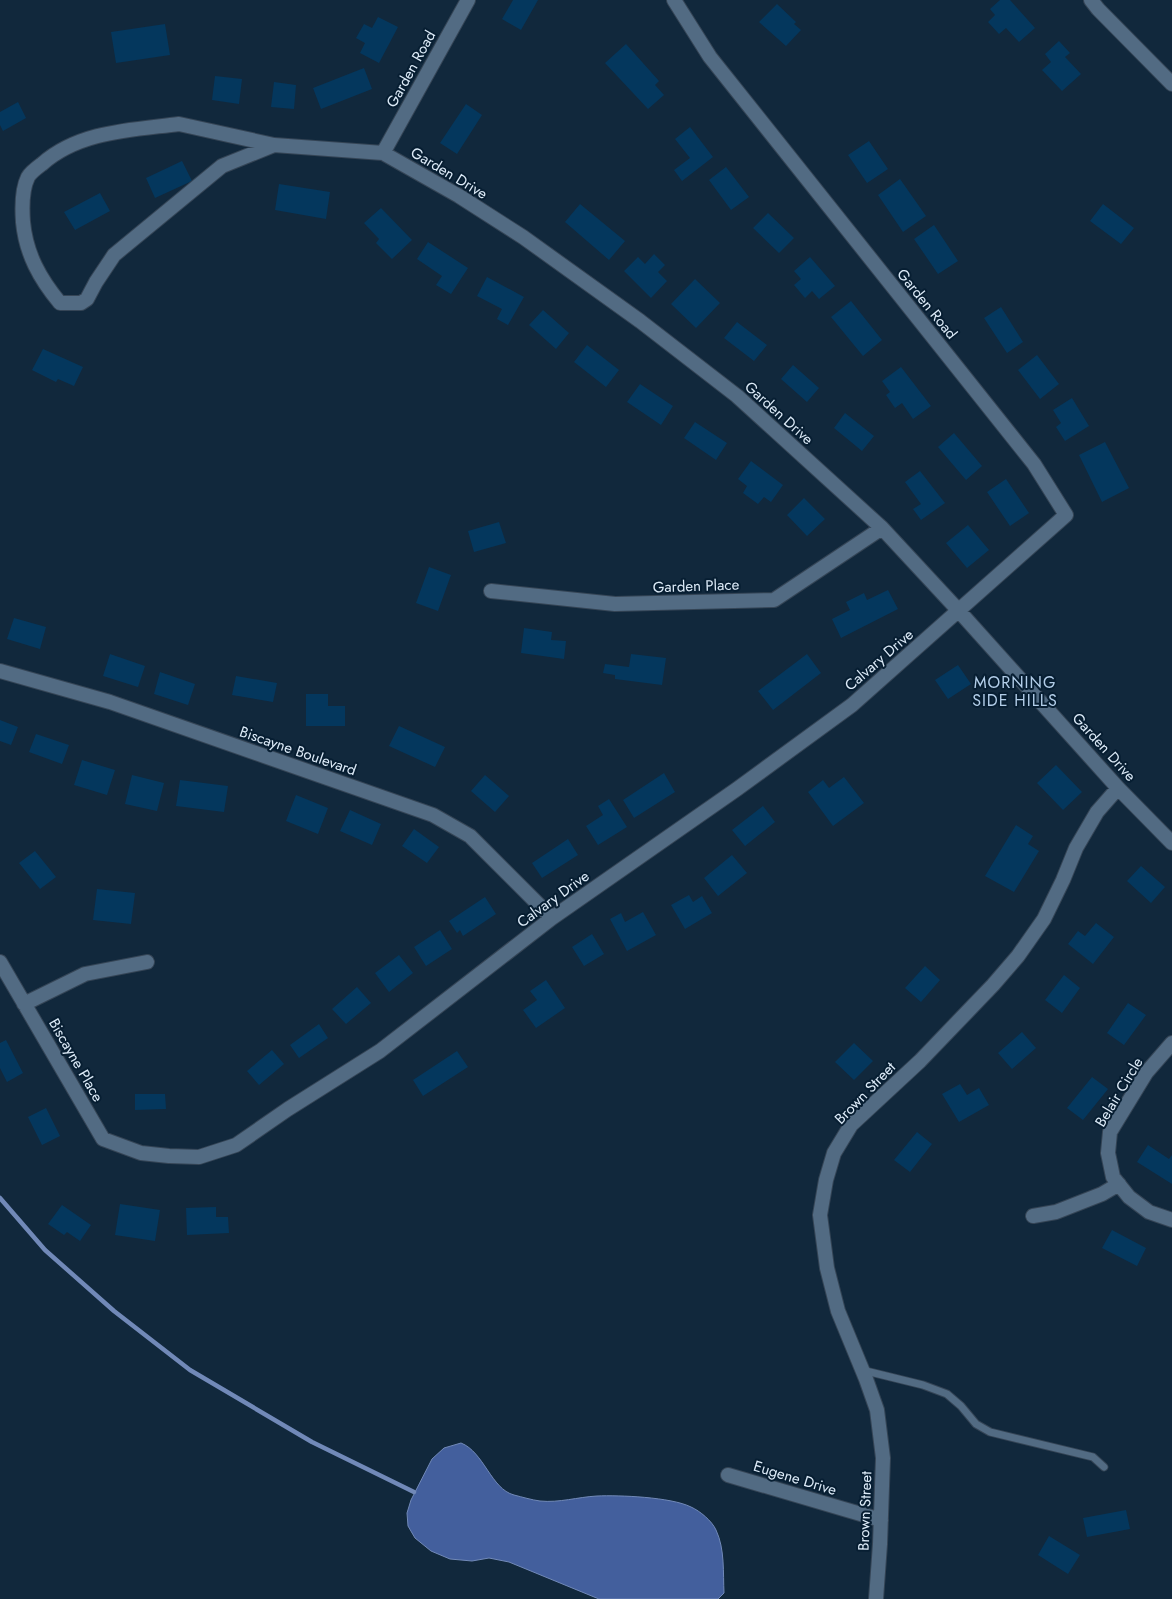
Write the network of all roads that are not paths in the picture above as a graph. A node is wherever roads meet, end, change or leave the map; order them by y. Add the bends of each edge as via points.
1 (468, 0) edge
2 (674, 0) edge
3 (1091, 0) edge
4 (1172, 84) edge
5 (274, 145) junction
6 (383, 153) junction
7 (882, 528) junction
8 (491, 592) dead end
9 (959, 611) junction
10 (0, 671) edge
11 (1118, 788) junction
12 (1172, 843) edge
13 (552, 918) junction
14 (0, 962) edge
15 (146, 962) dead end
16 (24, 1004) junction
17 (1172, 1043) edge
18 (141, 1153) joint
19 (1119, 1184) junction
20 (1033, 1216) dead end
21 (1172, 1220) edge
22 (862, 1370) junction
23 (1104, 1467) dead end
24 (728, 1475) dead end
25 (881, 1520) junction
26 (876, 1599) edge

1 - 6 street, Garden Road
2 - 9 street, Garden Road via 710,57 1034,464 1066,515
3 - 4 street
5 - 5 street, Garden Drive via 179,124 85,138 53,154 28,176 22,205 25,240 39,274 60,303 81,303 87,299 114,255 222,166
5 - 6 street, Garden Drive
6 - 7 street, Garden Drive via 523,237 640,321 737,396
7 - 8 street, Garden Place via 774,600 615,604
7 - 9 street, Garden Drive
9 - 11 street, Garden Drive
9 - 13 street, Calvary Drive via 852,705
10 - 13 street, Biscayne Boulevard via 110,702 433,815 470,836
11 - 12 street, Garden Drive
11 - 22 street, Brown Street via 1097,812 1044,920 1018,956 920,1061 851,1125 834,1153 820,1215 827,1268 838,1311
13 - 18 street, Calvary Drive via 380,1051 236,1145 199,1156
14 - 16 street, Biscayne Place
15 - 16 street via 85,974
16 - 18 street, Biscayne Place via 103,1139
17 - 19 street, Belair Circle via 1146,1073 1110,1132 1108,1153 1113,1177
19 - 20 street via 1056,1212
19 - 21 street, Belair Circle via 1129,1197 1149,1212
22 - 23 lane via 947,1394 976,1424 990,1432 1092,1457
22 - 25 street, Brown Street via 877,1410 883,1458
24 - 25 street, Eugene Drive
25 - 26 street, Brown Street

